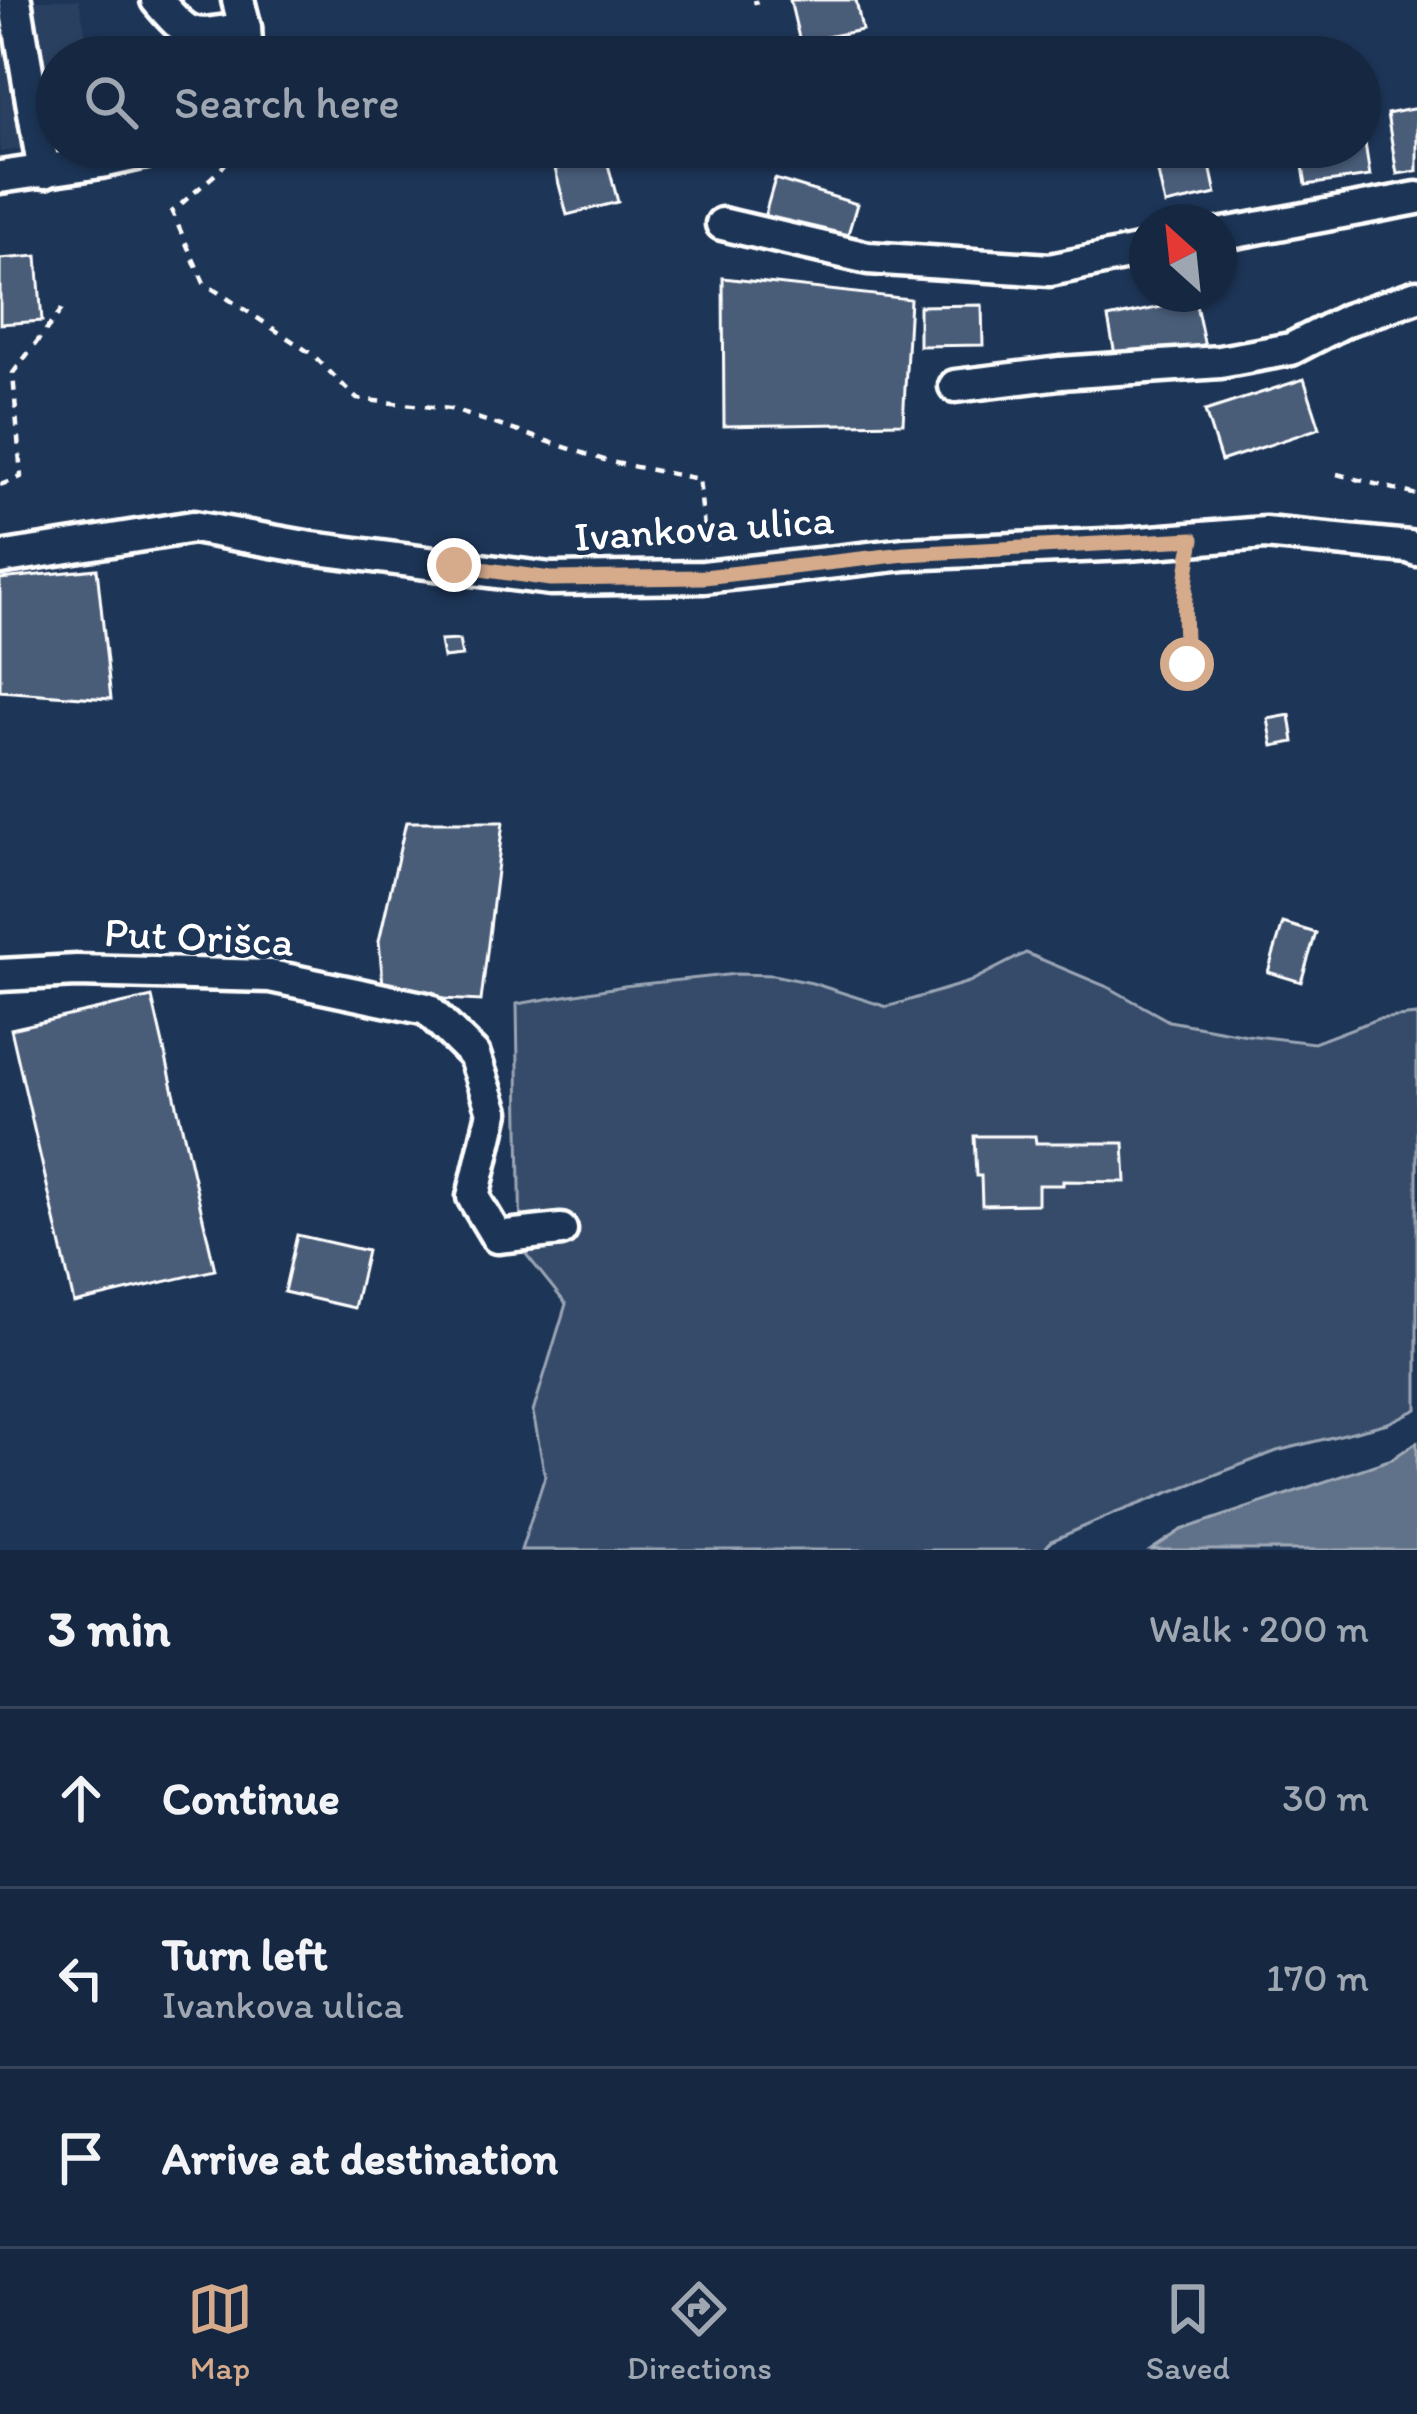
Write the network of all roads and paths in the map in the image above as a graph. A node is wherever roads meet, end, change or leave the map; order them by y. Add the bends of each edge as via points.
1 (15, 0) edge
2 (158, 0) edge
3 (244, 28) edge
4 (36, 125) edge
5 (43, 168) edge
6 (64, 168) edge
7 (222, 168) edge
8 (44, 172) junction
9 (0, 177) edge
10 (1417, 198) edge
11 (722, 224) dead end
12 (1237, 232) edge
13 (1129, 254) edge
14 (1417, 296) edge
15 (66, 304) dead end
16 (955, 386) dead end
17 (1337, 474) dead end
18 (0, 485) edge
19 (1417, 495) edge
20 (1193, 539) junction
21 (1417, 550) edge
22 (0, 557) edge
23 (704, 577) junction
24 (1195, 681) dead end
25 (0, 975) edge
26 (561, 1230) dead end

1 - 4 street
2 - 3 street via 183,30
5 - 8 street
6 - 8 street
7 - 23 path via 172,212 204,283 312,354 357,400 450,409 610,462 700,479
8 - 9 street
10 - 12 street
11 - 13 street via 868,258 1050,270
14 - 16 street via 1291,349
15 - 18 path via 13,373 20,477
17 - 19 path
20 - 21 street, Ivankova ulica via 1265,533
20 - 23 street, Ivankova ulica via 905,554
20 - 24 path via 1183,628
22 - 23 street, Ivankova ulica via 194,527 550,579
25 - 26 street, Put Orišca via 270,976 427,1009 474,1055 493,1112 473,1197 497,1237

